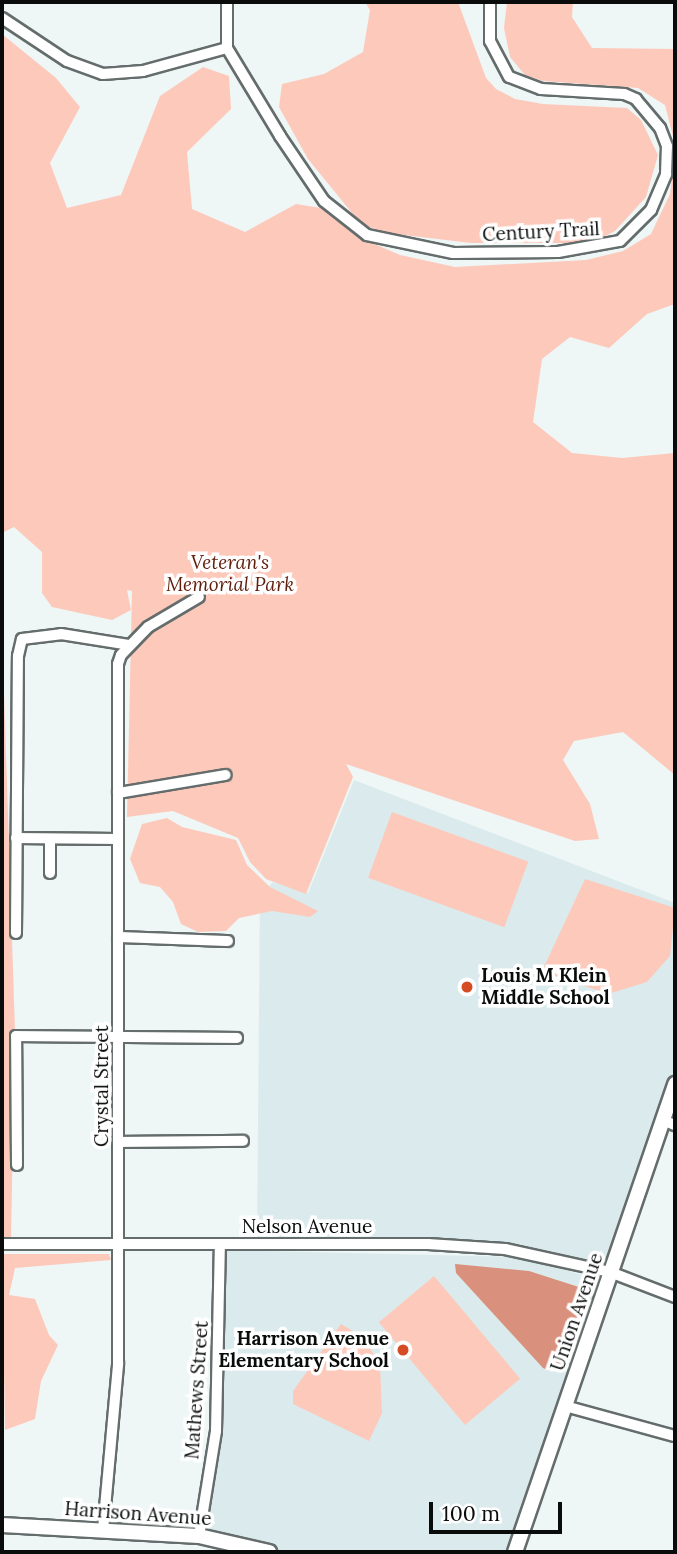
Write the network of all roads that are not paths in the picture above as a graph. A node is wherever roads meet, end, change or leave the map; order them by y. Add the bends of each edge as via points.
1 (227, 2) edge
2 (490, 2) edge
3 (2, 18) edge
4 (227, 48) junction
5 (199, 597) dead end
6 (130, 645) junction
7 (226, 775) dead end
8 (118, 793) junction
9 (16, 838) junction
10 (118, 839) junction
11 (50, 840) junction
12 (50, 873) dead end
13 (16, 933) dead end
14 (118, 937) junction
15 (228, 941) dead end
16 (119, 1038) junction
17 (237, 1038) dead end
18 (675, 1084) edge
19 (669, 1123) edge
20 (243, 1141) dead end
21 (119, 1142) junction
22 (17, 1166) dead end
23 (7, 1244) edge
24 (117, 1245) junction
25 (220, 1245) junction
26 (610, 1272) junction
27 (675, 1297) edge
28 (565, 1406) junction
29 (675, 1436) edge
30 (2, 1525) edge
31 (103, 1530) junction
32 (199, 1536) junction
33 (269, 1552) edge
34 (516, 1552) edge

1 - 4 street
2 - 4 street, Century Trail via 490,41 509,77 541,89 624,94 636,99 660,128 667,146 666,174 650,210 620,241 558,252 453,253 367,235 324,201
3 - 4 street via 67,61 103,74 143,71
5 - 6 street via 166,613
6 - 8 street, Crystal Street via 118,664
6 - 9 street via 36,635 22,639
7 - 8 street
8 - 10 street, Crystal Street
9 - 11 street
9 - 13 street
10 - 11 street
10 - 14 street, Crystal Street
11 - 12 street
14 - 15 street
14 - 16 street, Crystal Street
16 - 17 street
16 - 21 street, Crystal Street
16 - 22 street via 16,1035
18 - 19 street, Union Avenue
19 - 26 street, Union Avenue
20 - 21 street
21 - 24 street, Crystal Street
23 - 24 street, Nelson Avenue
24 - 25 street, Nelson Avenue
24 - 31 street, Crystal Street via 116,1405
25 - 26 street, Nelson Avenue via 505,1249
25 - 32 street, Mathews Street via 216,1430
26 - 27 street, Nelson Avenue
26 - 28 street, Union Avenue
28 - 29 street
28 - 34 street, Union Avenue
30 - 31 street, Harrison Avenue
31 - 32 street, Harrison Avenue
32 - 33 street, Harrison Avenue

